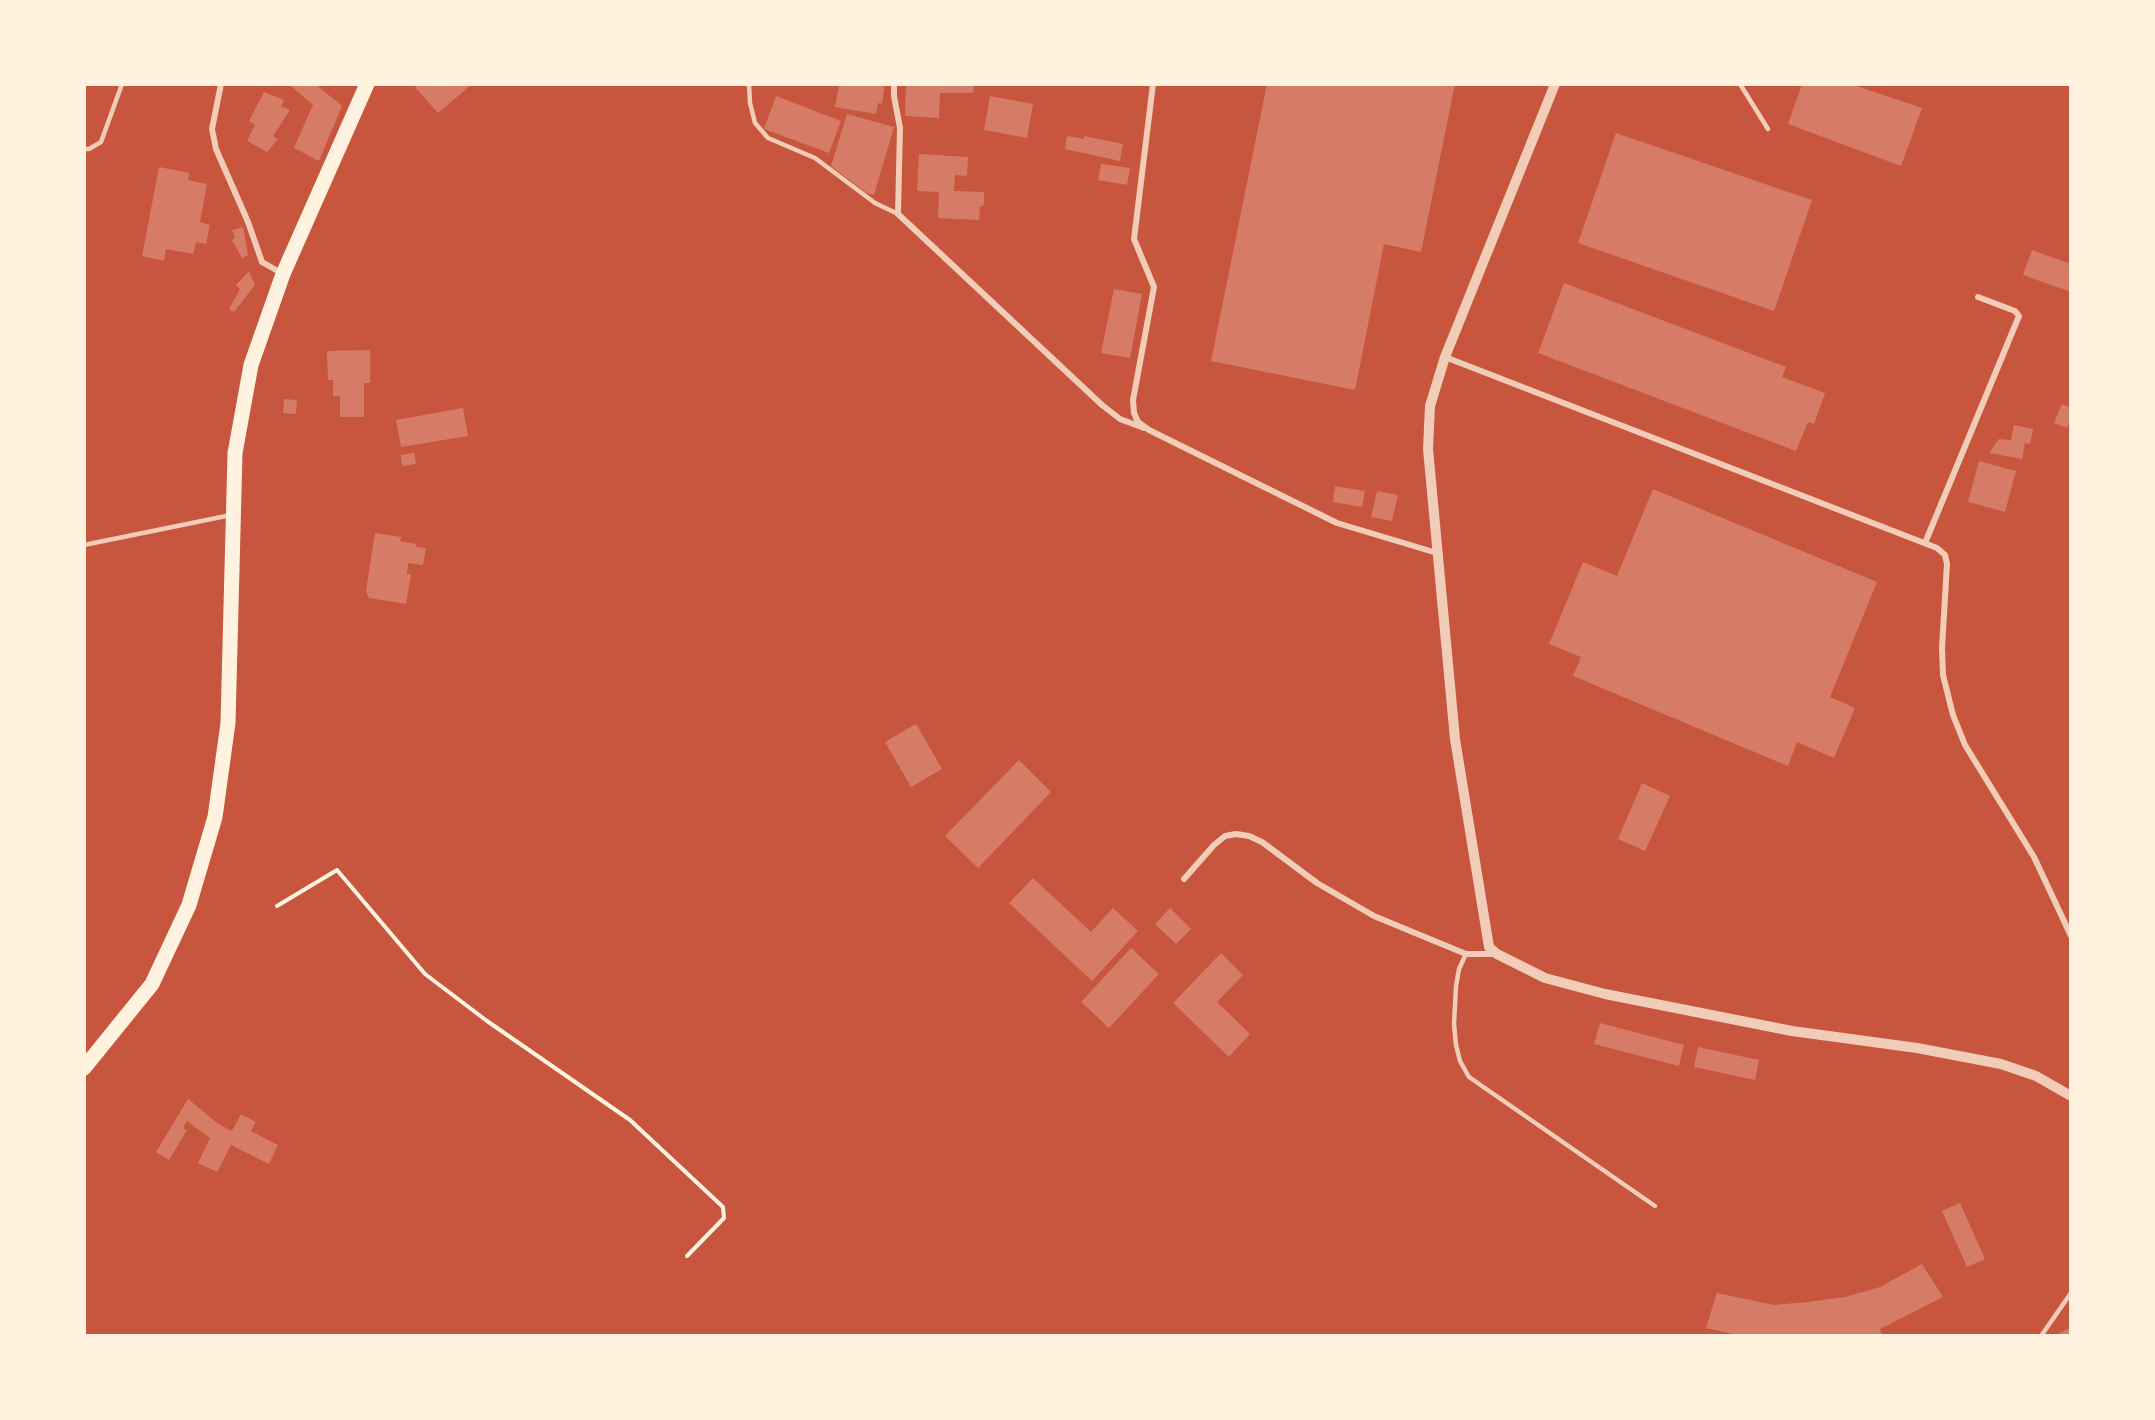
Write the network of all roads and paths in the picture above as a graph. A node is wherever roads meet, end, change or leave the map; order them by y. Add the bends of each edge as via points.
1 (122, 84) edge
2 (222, 84) edge
3 (367, 84) edge
4 (749, 84) edge
5 (894, 84) edge
6 (1153, 84) edge
7 (1556, 84) edge
8 (1740, 84) edge
9 (1768, 129) dead end
10 (84, 149) edge
11 (898, 214) junction
12 (283, 274) junction
13 (1978, 297) dead end
14 (1444, 357) junction
15 (1149, 430) junction
16 (234, 515) junction
17 (1925, 543) junction
18 (84, 545) edge
19 (1437, 553) junction
20 (1184, 879) dead end
21 (278, 906) dead end
22 (2071, 936) edge
23 (1466, 954) junction
24 (1497, 954) junction
25 (84, 1068) edge
26 (2071, 1096) edge
27 (1655, 1206) dead end
28 (687, 1256) dead end
29 (2071, 1293) edge
30 (2042, 1336) edge

1 - 10 lane via 100,142
2 - 12 street via 212,129 216,149 262,262
3 - 12 main road
4 - 11 lane via 755,123 768,138 815,158 875,203
5 - 11 street via 900,128
6 - 15 street via 1134,238 1154,287 1133,400 1138,422
7 - 14 street
8 - 9 lane
11 - 15 street via 1102,405 1120,419
12 - 16 main road via 251,365 235,453
13 - 17 street via 2019,316
14 - 17 street
14 - 19 street via 1430,406 1428,449
15 - 19 street via 1337,523
16 - 18 lane
16 - 25 main road via 228,723 215,817 189,905 152,984
17 - 22 street via 1945,555 1947,564 1942,657 1953,715 1965,745 2034,857
19 - 24 street via 1455,739 1486,939
20 - 23 street via 1225,836 1249,836 1374,916
21 - 28 path via 337,870 425,974 630,1120 723,1206 724,1218
23 - 24 street
23 - 27 lane via 1456,986 1454,1024 1460,1061 1469,1077
24 - 26 street via 1545,978 1605,994 1792,1031 2001,1064 2036,1076
29 - 30 lane

